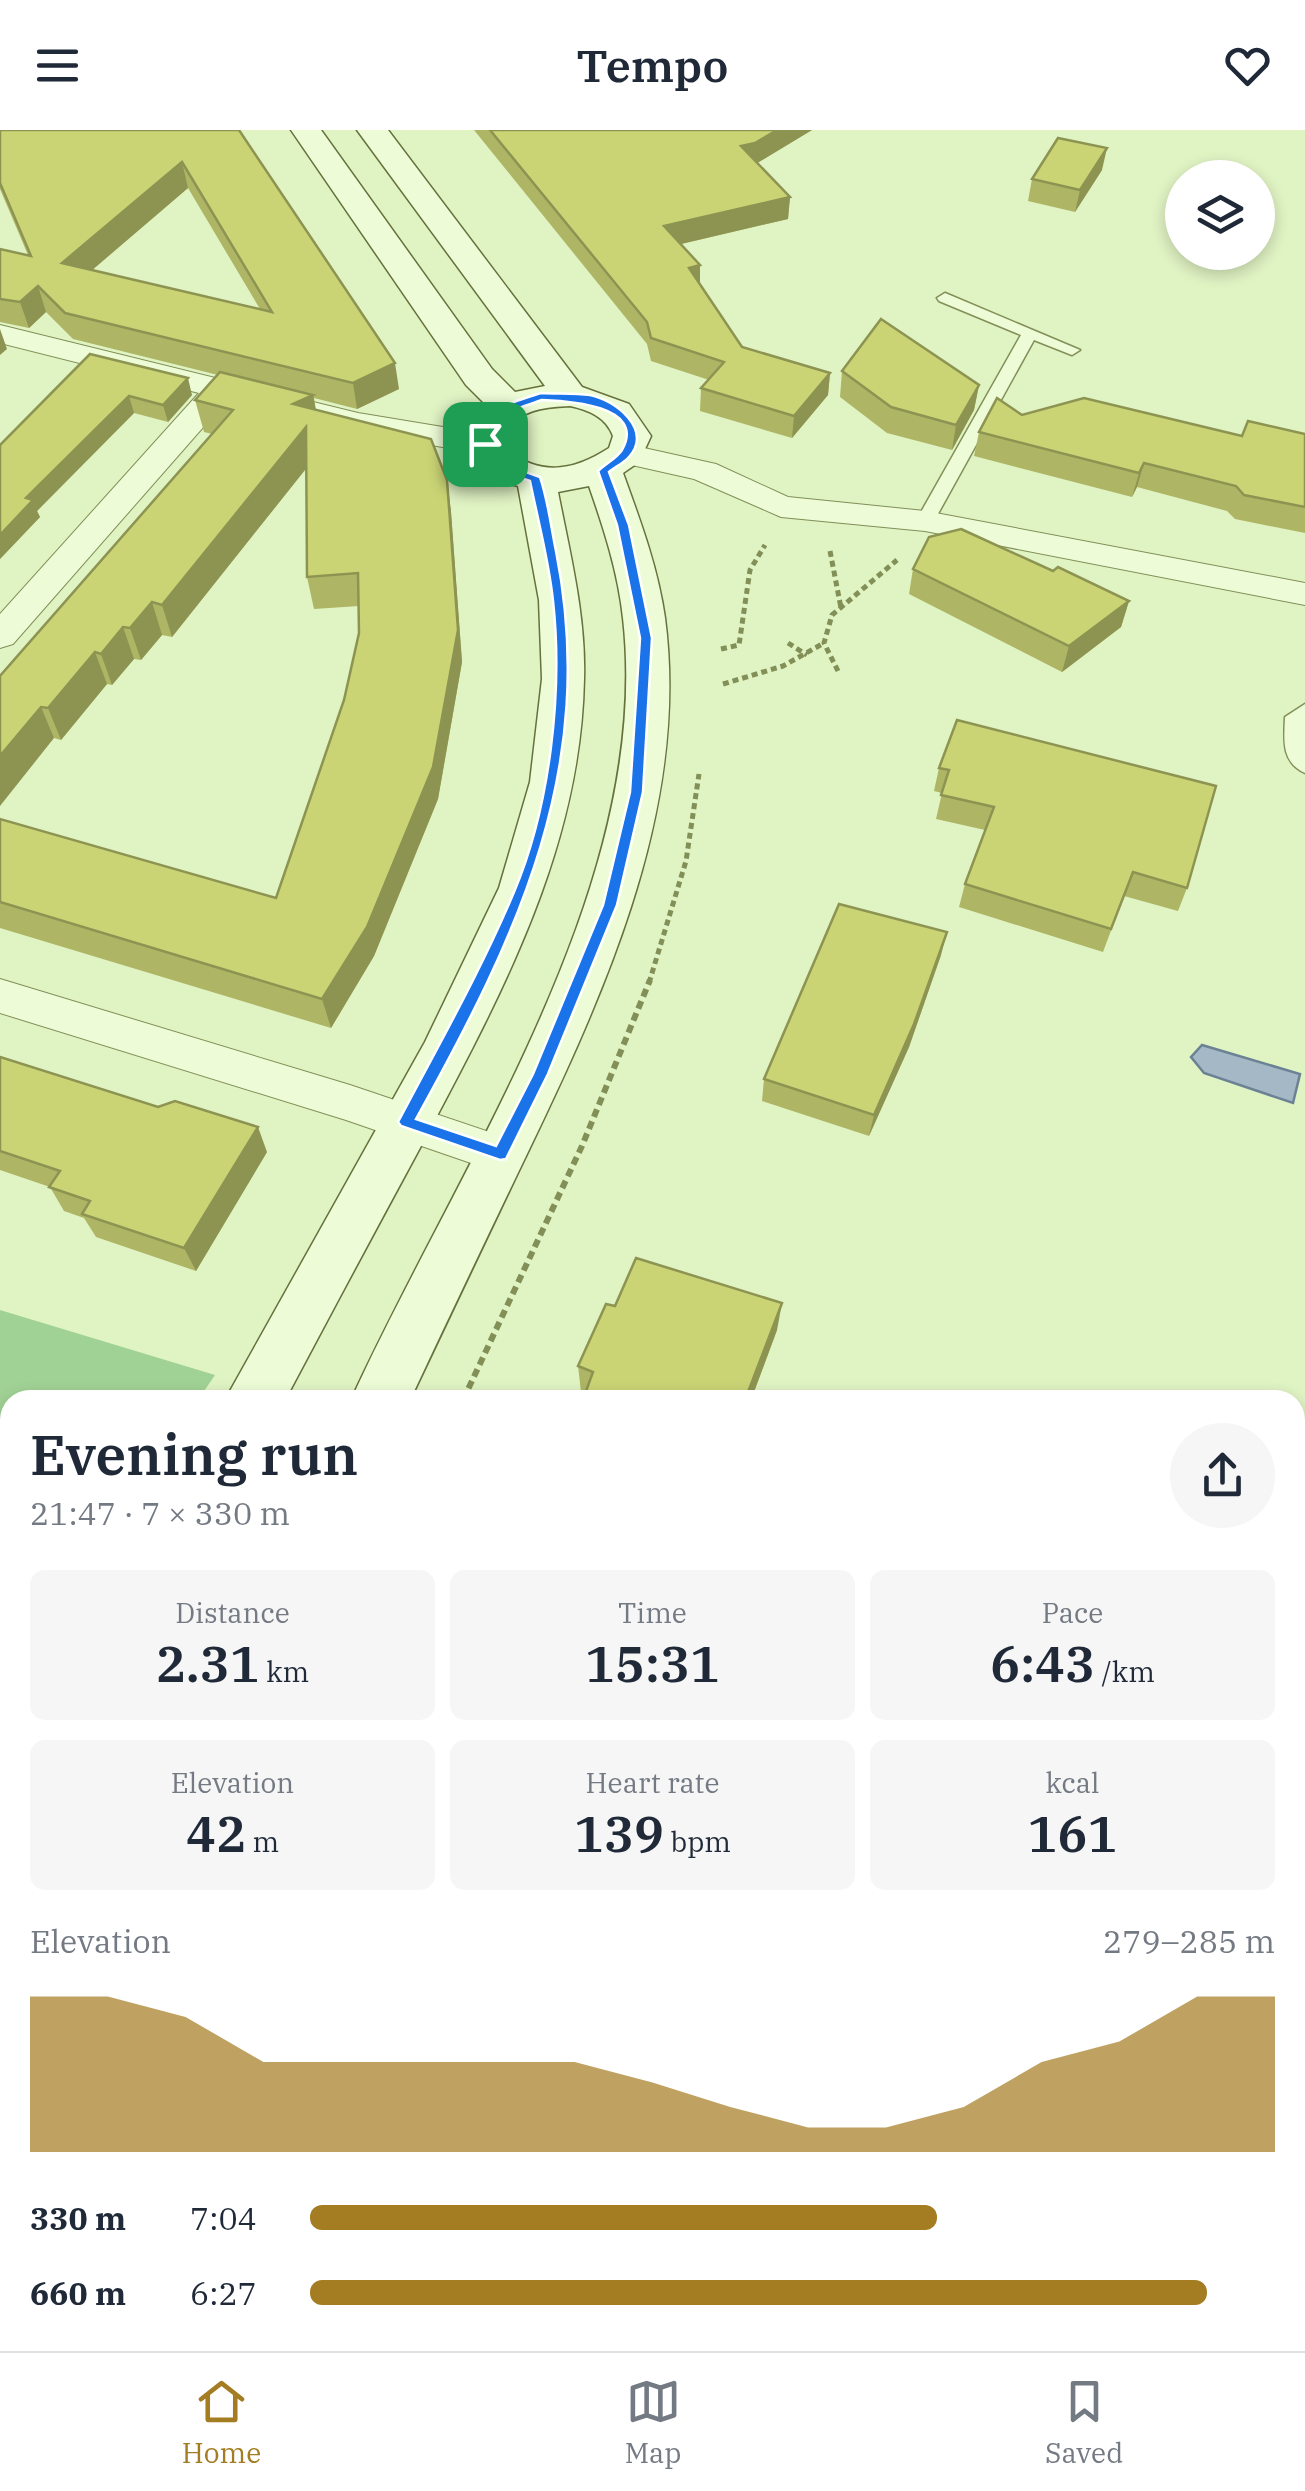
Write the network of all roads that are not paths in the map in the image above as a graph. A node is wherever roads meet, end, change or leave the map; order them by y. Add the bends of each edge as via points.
1 (306, 130) edge
2 (372, 130) edge
3 (945, 298) dead end
4 (1030, 332) junction
5 (0, 334) edge
6 (1072, 350) dead end
7 (220, 389) junction
8 (570, 395) junction
9 (509, 407) junction
10 (485, 444) junction
11 (614, 463) junction
12 (536, 480) junction
13 (925, 520) junction
14 (1305, 594) edge
15 (0, 636) edge
16 (1305, 712) edge
17 (1305, 766) edge
18 (0, 996) edge
19 (406, 1122) junction
20 (500, 1154) junction
21 (259, 1390) edge
22 (385, 1390) edge

1 - 9 main road via 479,377
2 - 8 main road
3 - 4 lane
4 - 6 lane
4 - 13 lane
5 - 7 street
7 - 10 street
7 - 15 street
8 - 9 main road
8 - 11 main road via 620,414 632,436
9 - 10 main road via 490,422
10 - 12 main road via 502,467
11 - 12 main road via 574,480
11 - 13 street via 704,471 780,507
11 - 20 main road via 646,638 637,792 610,905
12 - 19 main road via 559,600 563,679 552,782 522,888
13 - 14 street
16 - 17 lane via 1295,717 1294,752
18 - 19 street
19 - 20 street
19 - 21 main road
20 - 22 main road

